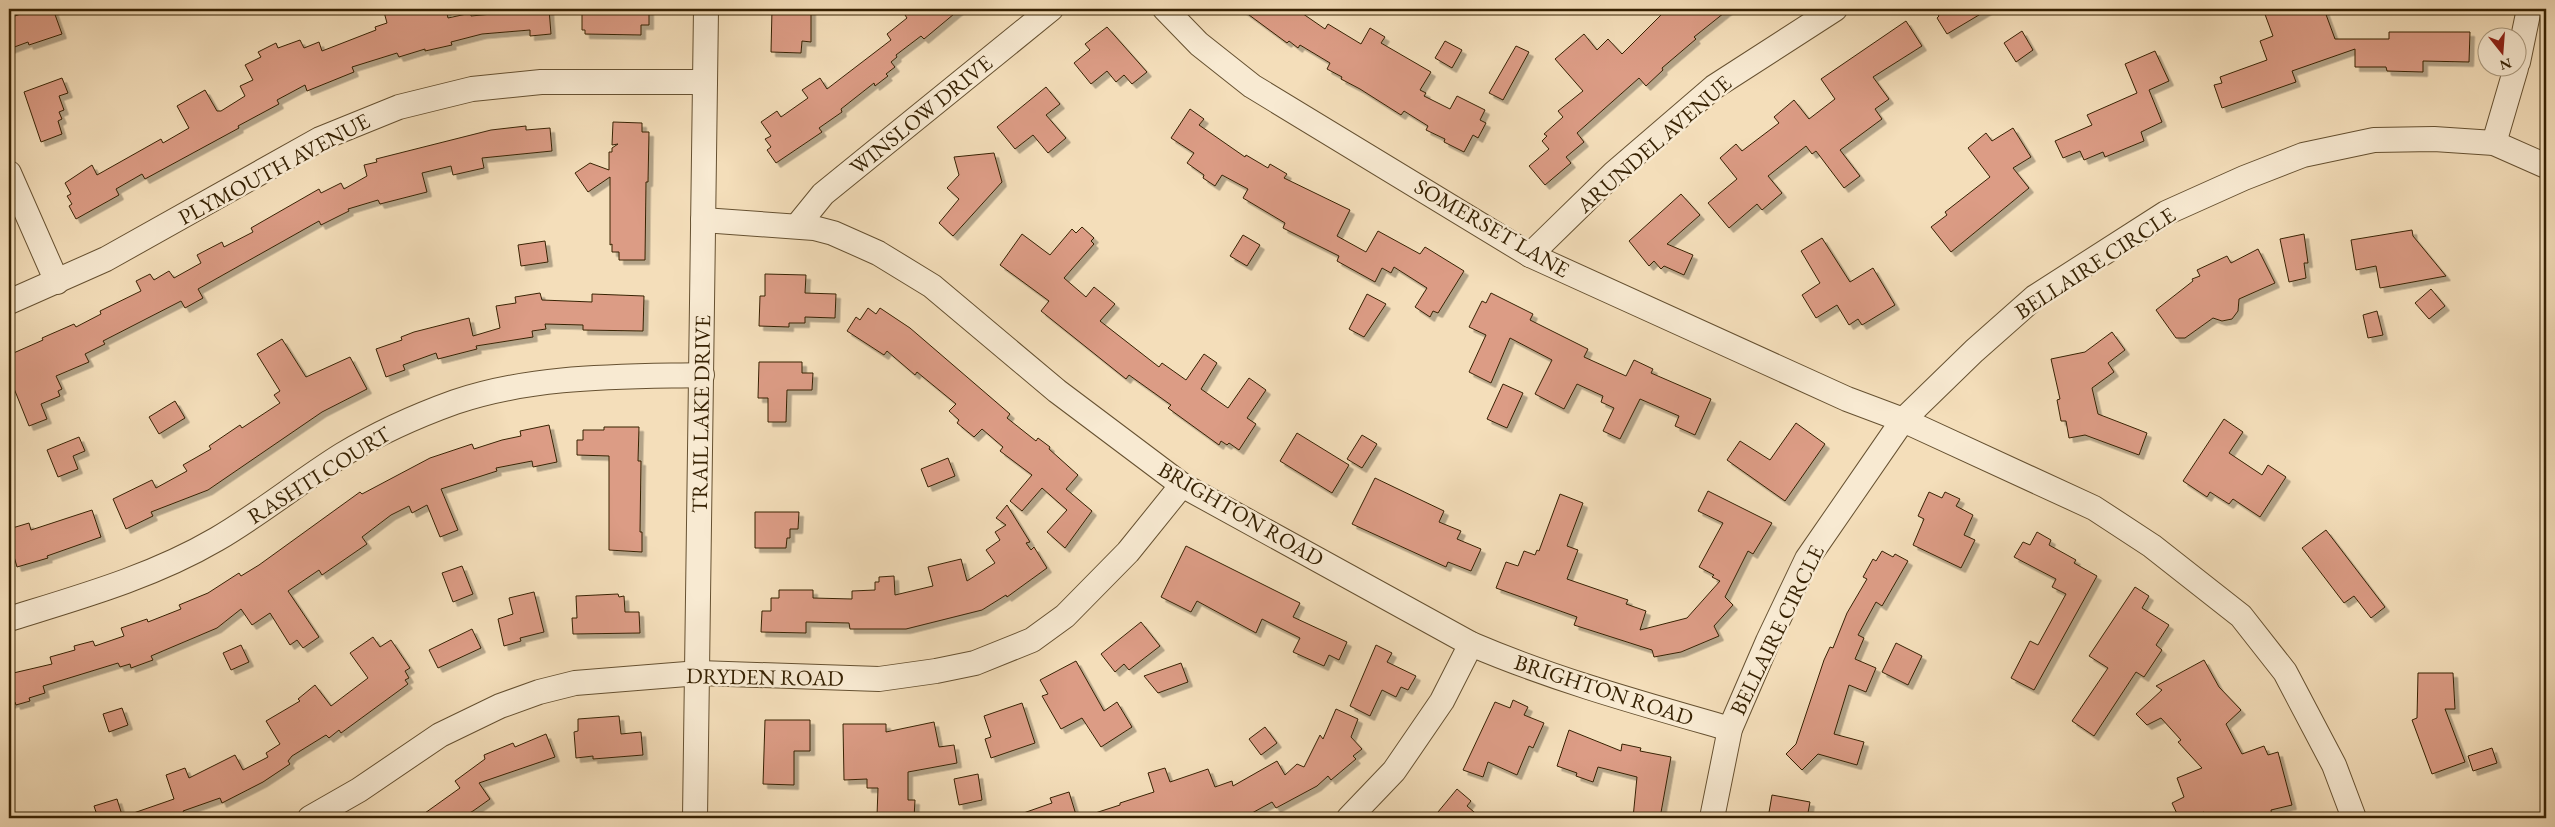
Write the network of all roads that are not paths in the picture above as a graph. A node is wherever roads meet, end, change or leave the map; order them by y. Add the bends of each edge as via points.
1 (706, 9) edge
2 (1051, 9) edge
3 (1165, 9) edge
4 (1835, 9) edge
5 (2529, 9) edge
6 (2525, 28) edge
7 (2513, 78) edge
8 (705, 82) junction
9 (2494, 143) junction
10 (2546, 166) edge
11 (9, 173) edge
12 (704, 220) junction
13 (797, 226) junction
14 (1530, 255) junction
15 (56, 282) junction
16 (9, 302) edge
17 (702, 375) junction
18 (1904, 420) junction
19 (1182, 485) junction
20 (9, 619) edge
21 (1472, 644) junction
22 (698, 673) junction
23 (1730, 729) junction
24 (310, 818) edge
25 (695, 818) edge
26 (1349, 818) edge
27 (1712, 818) edge
28 (2354, 818) edge

1 - 8 street, TRAIL LAKE DRIVE
2 - 13 street, WINSLOW DRIVE via 823,194
3 - 14 street, SOMERSET LANE via 1199,44 1252,86
4 - 14 street, ARUNDEL AVENUE via 1714,87 1614,173
5 - 6 street
7 - 9 street
8 - 12 street, TRAIL LAKE DRIVE
8 - 15 street, PLYMOUTH AVENUE via 541,82 472,90 399,107 320,139 106,259
9 - 10 street, BELLAIRE CIRCLE
9 - 18 street, BELLAIRE CIRCLE via 2434,138 2374,140 2303,155 2166,213 2035,297
11 - 15 street
12 - 13 street, BRIGHTON ROAD
12 - 17 street, TRAIL LAKE DRIVE
13 - 19 street, BRIGHTON ROAD via 833,233 878,253 932,286 1058,391
14 - 18 street, SOMERSET LANE via 1847,399
15 - 16 street, PLYMOUTH AVENUE
17 - 20 street, RASHTI COURT via 546,381 500,389 456,402 375,436 216,540 104,590
17 - 22 street, TRAIL LAKE DRIVE
18 - 23 street, BELLAIRE CIRCLE via 1807,559
18 - 28 street, SOMERSET LANE via 2094,508 2152,546 2241,616 2285,672 2334,765
19 - 21 street, BRIGHTON ROAD
19 - 22 street, DRYDEN ROAD via 1128,552 1065,616 1032,640 975,663 879,679
21 - 23 street, BRIGHTON ROAD via 1533,669
21 - 26 street via 1442,701 1394,770
22 - 24 street, DRYDEN ROAD via 575,683 500,706 440,735 359,790
22 - 25 street, TRAIL LAKE DRIVE
23 - 27 street, BELLAIRE CIRCLE

